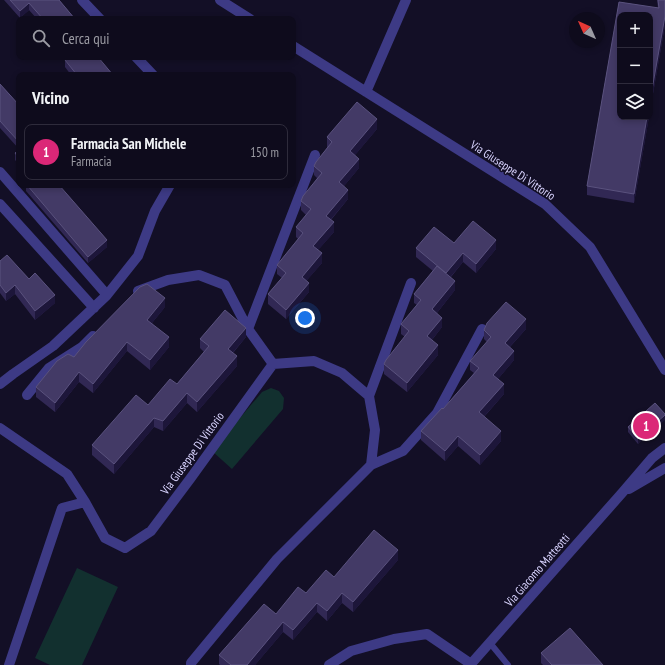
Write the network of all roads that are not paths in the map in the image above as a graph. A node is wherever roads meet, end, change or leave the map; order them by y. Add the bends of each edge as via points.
1 (82, 0) edge
2 (220, 0) edge
3 (406, 0) edge
4 (97, 16) edge
5 (245, 16) edge
6 (296, 48) edge
7 (139, 60) edge
8 (150, 72) edge
9 (366, 92) junction
10 (315, 155) dead end
11 (0, 172) edge
12 (168, 188) edge
13 (0, 204) edge
14 (411, 283) dead end
15 (107, 295) junction
16 (131, 297) edge
17 (94, 308) junction
18 (248, 329) junction
19 (482, 329) dead end
20 (98, 330) edge
21 (273, 364) junction
22 (665, 370) edge
23 (0, 384) edge
24 (27, 395) dead end
25 (369, 396) junction
26 (0, 428) edge
27 (665, 448) edge
28 (371, 465) junction
29 (665, 468) edge
30 (622, 493) junction
31 (85, 502) junction
32 (490, 643) junction
33 (9, 665) edge
34 (191, 665) edge
35 (329, 665) edge
36 (471, 665) edge
37 (508, 665) edge

1 - 4 street
2 - 5 street
3 - 9 street
6 - 9 street, Via Giuseppe Di Vittorio
7 - 8 street
9 - 22 street, Via Giuseppe Di Vittorio via 551,209 590,247
10 - 18 street
11 - 15 street
12 - 15 street via 155,211 138,256
13 - 17 street
14 - 25 street
15 - 17 street
16 - 18 street via 136,291 168,280 199,275 224,285
17 - 23 street via 53,346
18 - 21 street
19 - 28 street via 437,413 403,451
20 - 24 street via 82,347 49,368
21 - 25 street via 314,361 342,373
21 - 31 street, Via Giuseppe Di Vittorio via 151,531 125,548 104,538
25 - 28 street via 375,430
26 - 31 street, Via Giuseppe Di Vittorio via 67,474
27 - 30 street, Via Giacomo Matteotti via 652,458
28 - 34 street via 277,559
29 - 30 street, Via Giacomo Matteotti
30 - 32 street, Via Giacomo Matteotti
31 - 33 street via 62,508
32 - 36 street, Via Giacomo Matteotti
32 - 37 lane
35 - 36 street via 351,651 394,639 427,634

